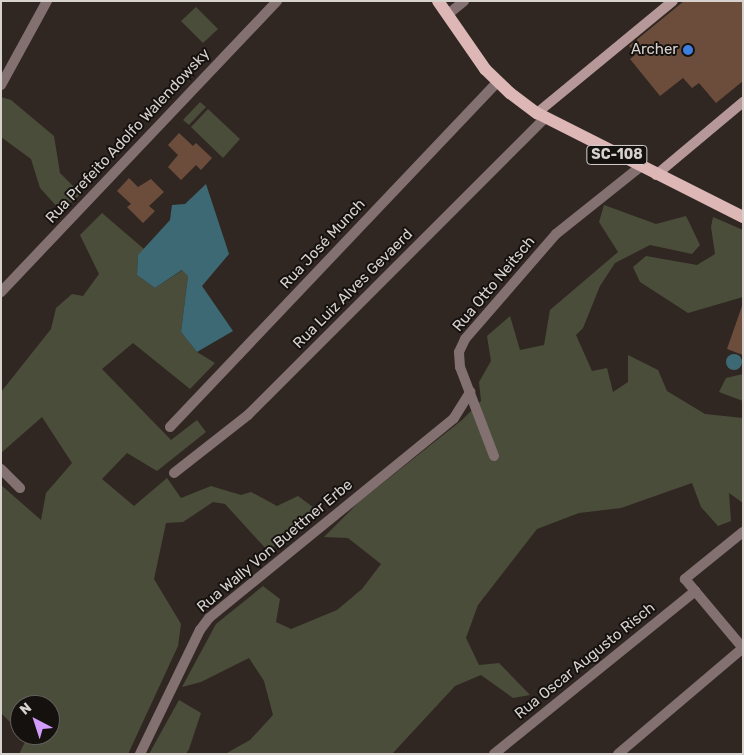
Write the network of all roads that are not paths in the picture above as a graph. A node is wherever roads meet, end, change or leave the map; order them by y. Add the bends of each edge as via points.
1 (47, 1) edge
2 (277, 1) edge
3 (438, 1) edge
4 (464, 1) edge
5 (673, 1) edge
6 (447, 15) junction
7 (497, 82) junction
8 (1, 85) edge
9 (743, 102) edge
10 (541, 115) junction
11 (640, 167) junction
12 (656, 174) junction
13 (743, 218) edge
14 (1, 292) edge
15 (470, 392) junction
16 (170, 427) dead end
17 (494, 456) dead end
18 (1, 469) edge
19 (174, 473) dead end
20 (20, 488) dead end
21 (743, 532) edge
22 (695, 591) junction
23 (743, 648) edge
24 (140, 754) edge
25 (494, 754) edge
26 (618, 754) edge

1 - 8 street
2 - 14 street, Rua Prefeito Adolfo Walendowsky
3 - 6 main road, SC-108
4 - 6 street
5 - 10 street
6 - 7 main road, SC-108
7 - 10 main road, SC-108
7 - 16 street, Rua José Munch
9 - 12 street
10 - 11 main road, SC-108
10 - 19 street, Rua Luiz Alves Gevaerd via 248,415
11 - 12 main road, SC-108
11 - 15 street, Rua Otto Neitsch via 556,234 465,339 459,352 460,367
12 - 13 main road, SC-108
15 - 17 street, Rua Otto Neitsch
15 - 24 street, Rua Wally Von Buettner Erbe via 454,418 209,618 200,630
18 - 20 street
21 - 22 street via 685,579
22 - 23 street
22 - 25 street, Rua Oscar Augusto Risch
23 - 26 street

